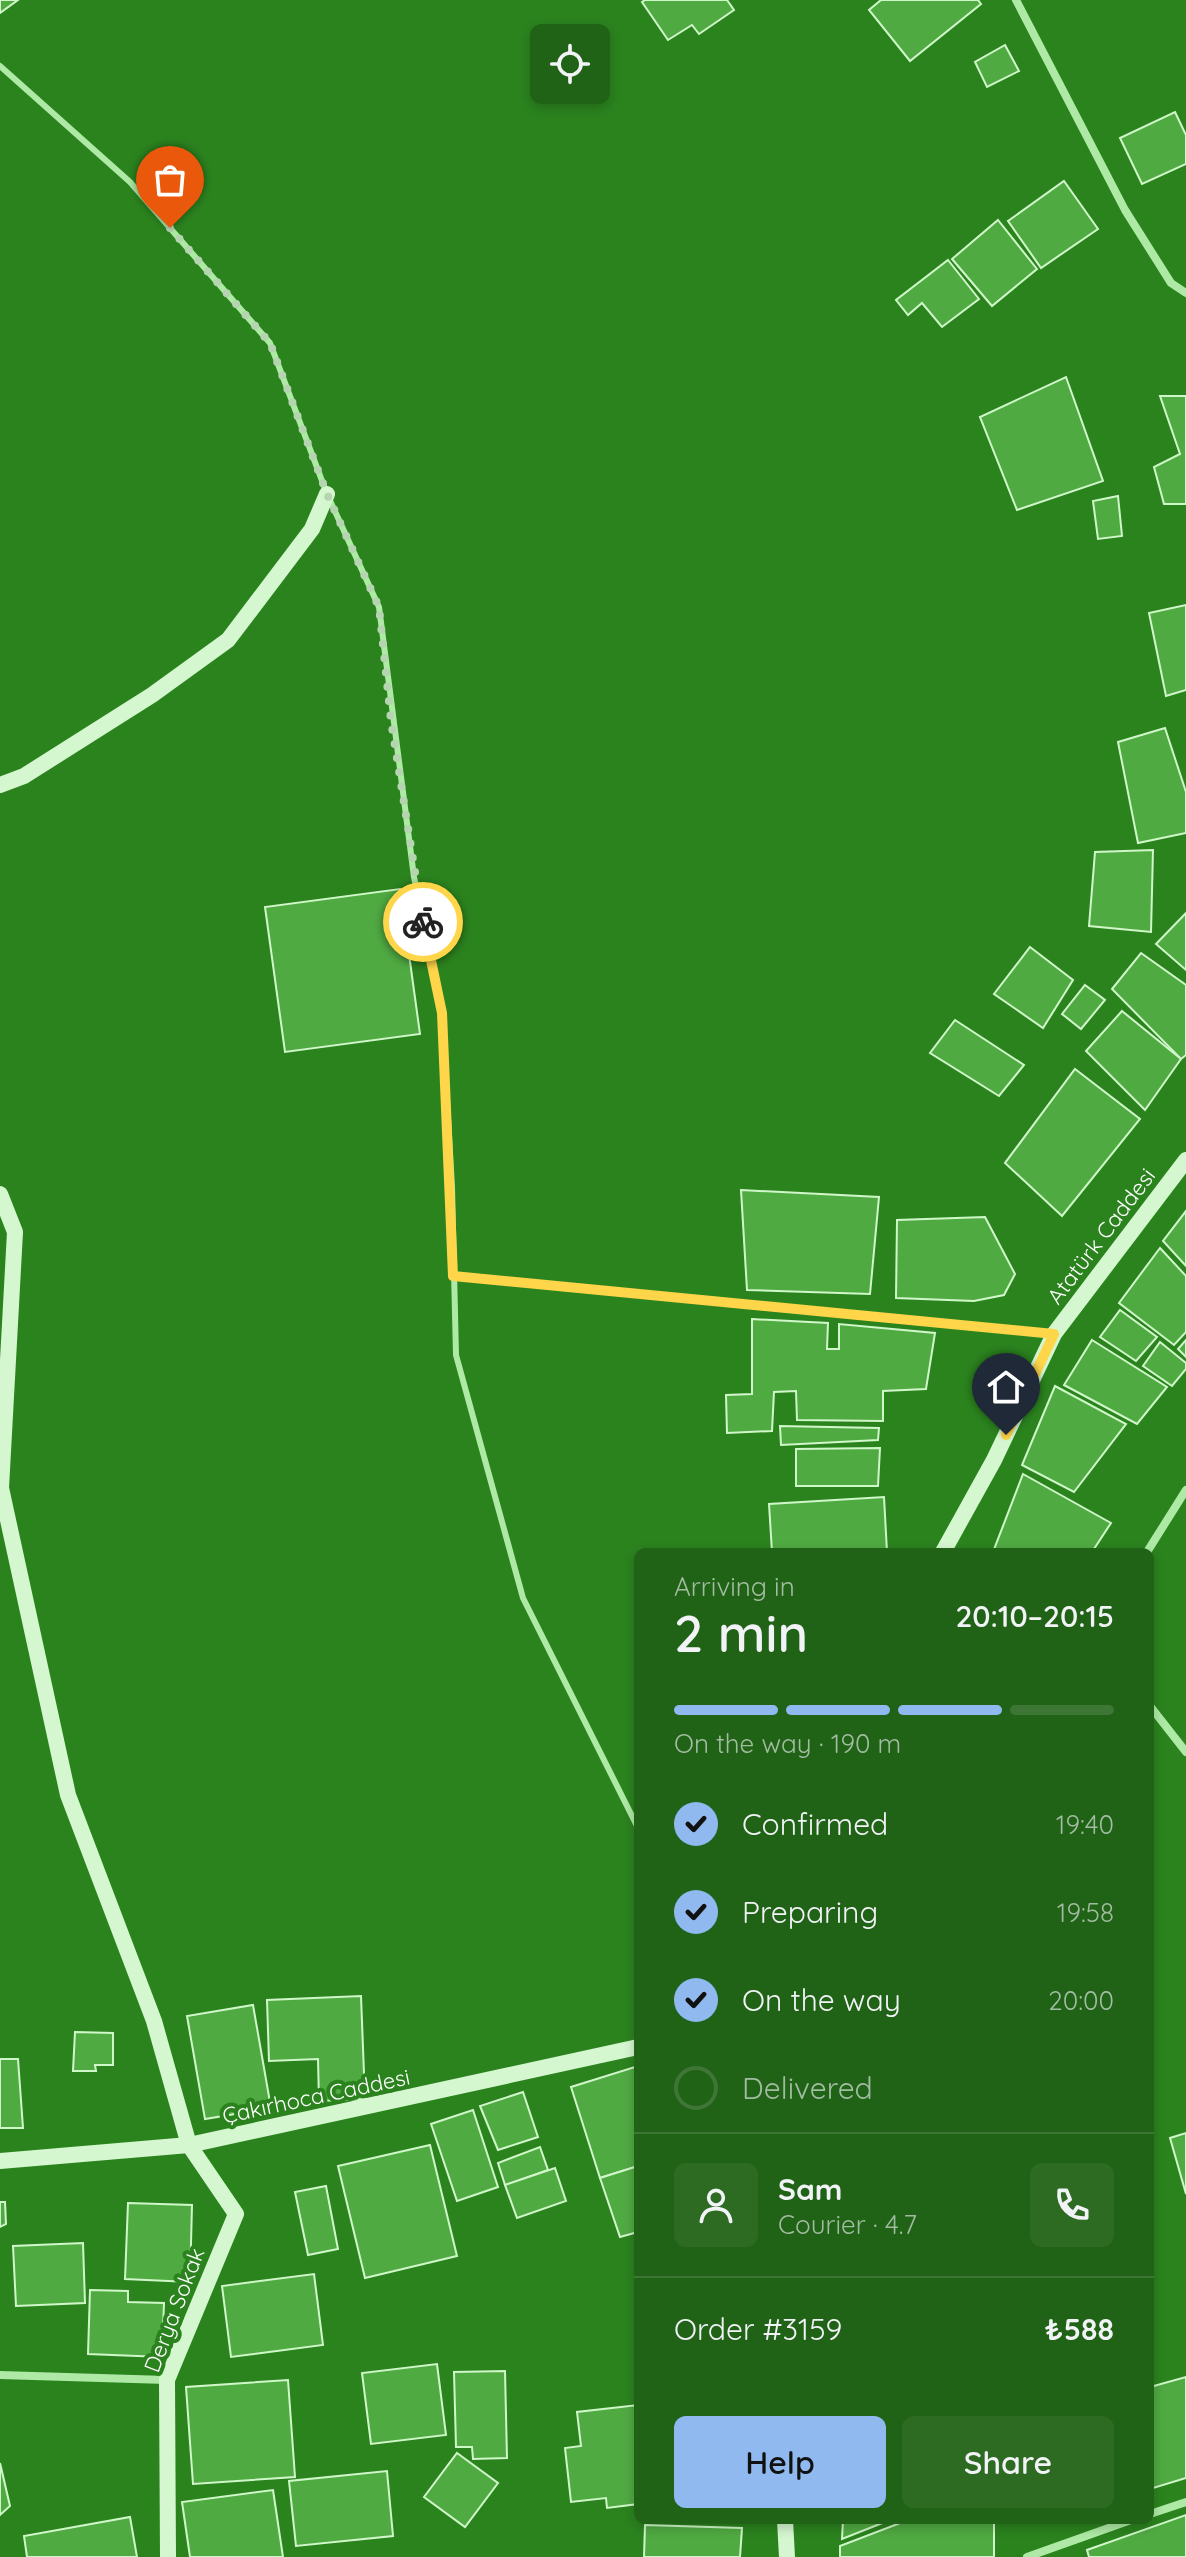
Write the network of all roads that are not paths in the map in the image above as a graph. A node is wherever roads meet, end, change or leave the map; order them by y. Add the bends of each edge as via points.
1 (1016, 0) edge
2 (0, 66) edge
3 (1186, 293) edge
4 (327, 494) junction
5 (0, 785) edge
6 (1183, 1171) edge
7 (0, 1194) edge
8 (453, 1276) junction
9 (1054, 1334) junction
10 (1186, 1490) edge
11 (4, 1519) edge
12 (945, 1548) edge
13 (1150, 1548) edge
14 (1154, 1711) edge
15 (1186, 1752) edge
16 (634, 1820) edge
17 (634, 2048) edge
18 (189, 2145) junction
19 (0, 2161) edge
20 (0, 2375) edge
21 (167, 2380) junction
22 (1186, 2502) edge
23 (1154, 2513) edge
24 (785, 2524) edge
25 (1120, 2524) edge
26 (168, 2557) edge
27 (787, 2557) edge
28 (1027, 2557) edge

1 - 3 street via 1125,210 1171,283
2 - 4 lane via 130,182 270,343
4 - 5 street via 312,529 228,640 139,703 24,776
4 - 8 lane via 379,607 414,877 442,1013
6 - 9 street, Atatürk Caddesi
7 - 11 street via 15,1232 1,1488
8 - 9 street
8 - 16 lane via 456,1355 523,1598
9 - 12 street, Atatürk Caddesi
10 - 13 street
11 - 18 street via 68,1795 154,2021
14 - 15 street
17 - 18 street, Çakırhoca Caddesi
18 - 19 street, Çakırhoca Caddesi
18 - 21 street, Derya Sokak via 236,2214
20 - 21 street
21 - 26 street, Derya Sokak
22 - 23 street
24 - 27 street
25 - 28 street

